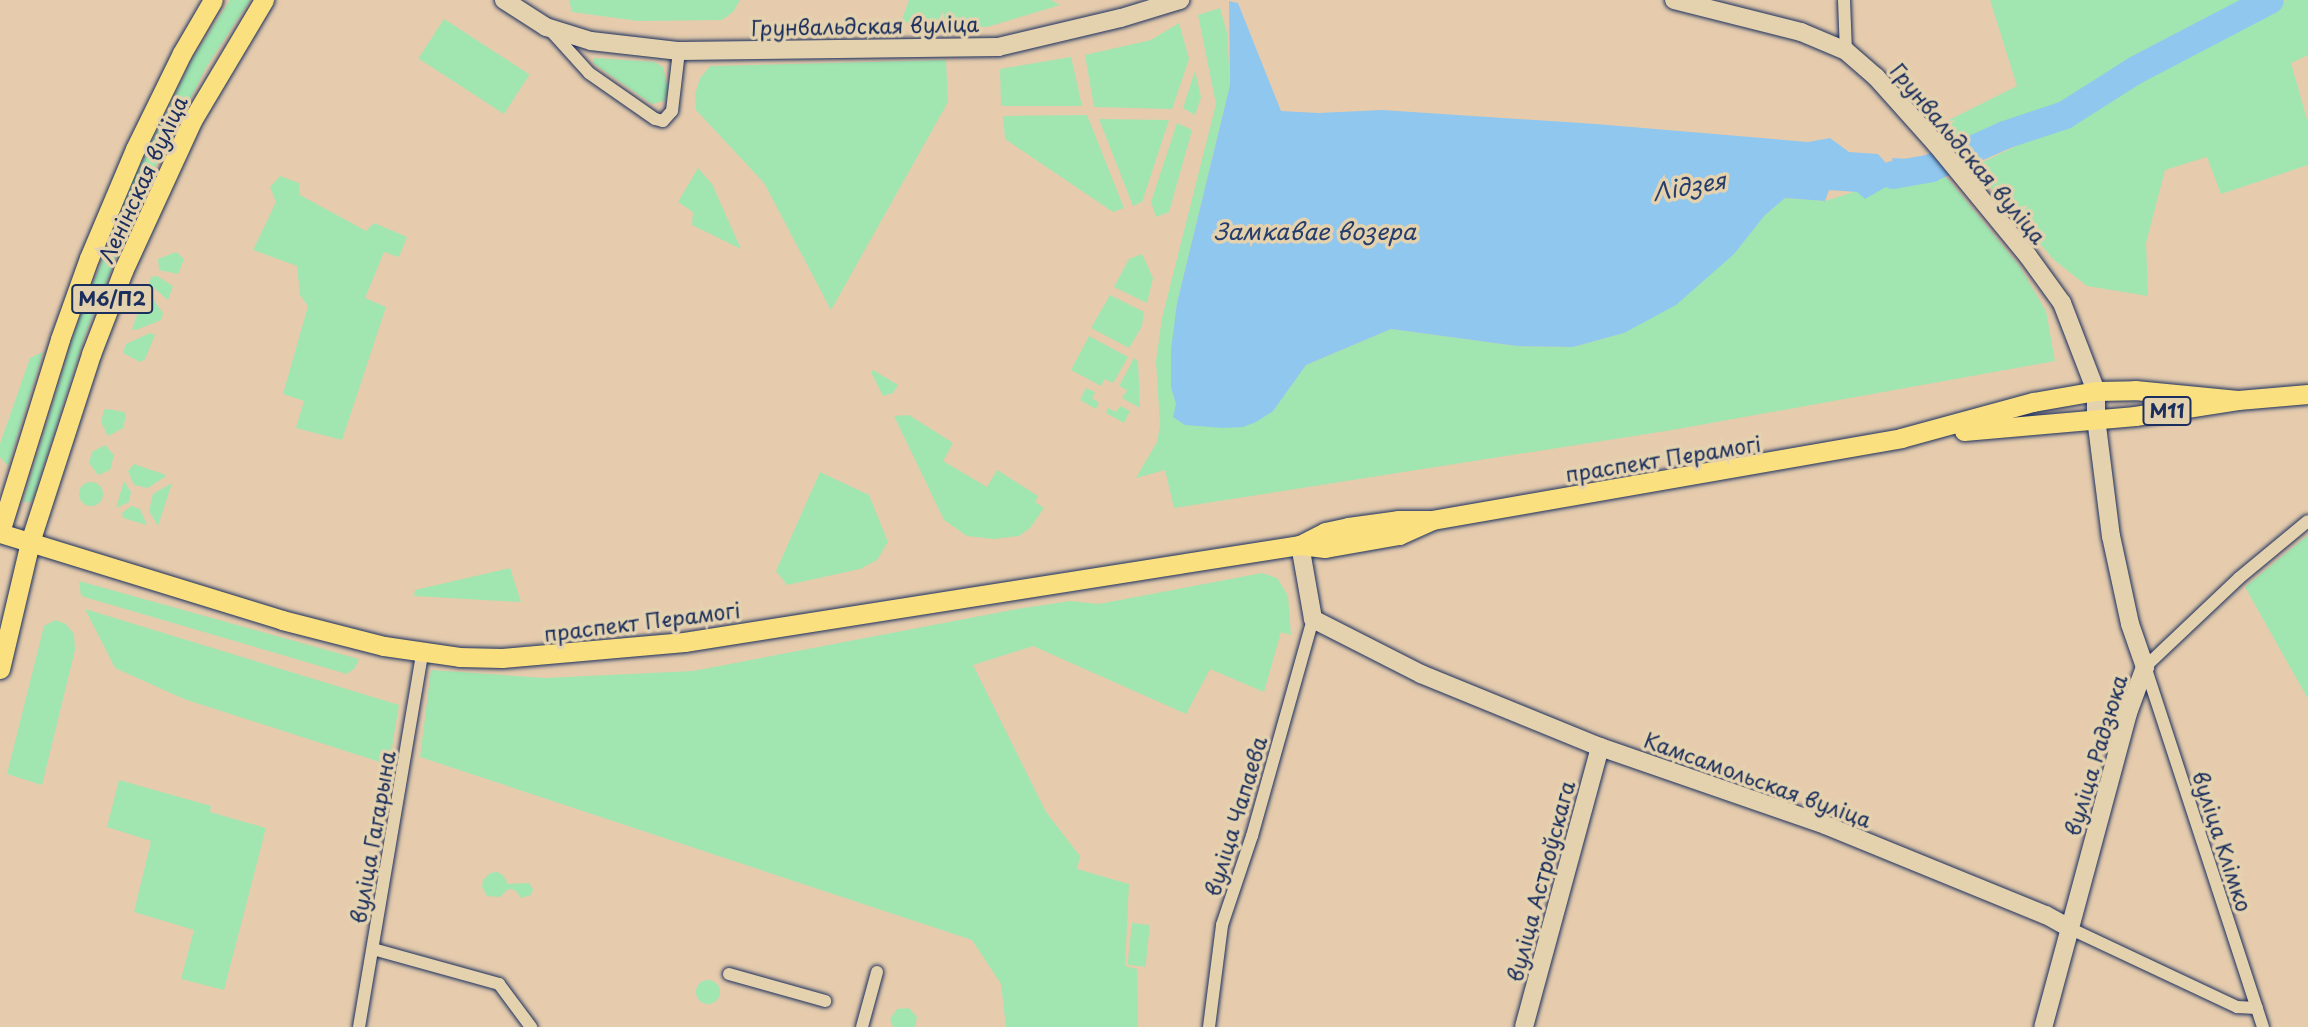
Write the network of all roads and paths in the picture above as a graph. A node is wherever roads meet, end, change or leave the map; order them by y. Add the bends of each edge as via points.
1 (213, 0) edge
2 (264, 0) edge
3 (504, 0) edge
4 (1180, 0) edge
5 (1674, 0) edge
6 (1844, 0) edge
7 (546, 27) junction
8 (678, 51) junction
9 (1846, 51) junction
10 (2096, 391) junction
11 (2308, 394) edge
12 (2238, 400) junction
13 (2096, 418) junction
14 (1901, 438) junction
15 (2308, 521) edge
16 (0, 532) edge
17 (30, 542) junction
18 (1300, 545) junction
19 (1313, 619) junction
20 (422, 653) junction
21 (2146, 667) junction
22 (0, 669) edge
23 (1600, 747) junction
24 (2069, 928) junction
25 (373, 949) junction
26 (877, 972) dead end
27 (729, 974) dead end
28 (825, 1001) dead end
29 (2257, 1008) junction
30 (359, 1027) edge
31 (531, 1027) edge
32 (862, 1027) edge
33 (1209, 1027) edge
34 (1524, 1027) edge
35 (2043, 1027) edge
36 (2263, 1027) edge

1 - 16 main road, Ленінская вуліца / М6/П2 via 135,149 89,258
2 - 17 main road, Ленінская вуліца / М6/П2 via 193,119 122,271
3 - 7 street, Грунвальдская вуліца
4 - 8 street, Грунвальдская вуліца via 998,47
5 - 9 street, Грунвальдская вуліца via 1789,28
6 - 9 street
7 - 8 street, Грунвальдская вуліца via 591,41
7 - 8 street via 567,44 589,73 663,121 672,111
9 - 10 street, Грунвальдская вуліца via 1936,144 2062,303
10 - 12 main road, праспект Перамогі / М11
10 - 13 street, Грунвальдская вуліца
10 - 14 main road, праспект Перамогі via 2033,402
11 - 12 main road, праспект Перамогі / М11
12 - 13 main road, праспект Перамогі / М11
13 - 14 main road, праспект Перамогі
13 - 21 street, Грунвальдская вуліца via 2111,536 2130,624
14 - 18 main road, праспект Перамогі via 1432,520 1348,527
15 - 21 street, вуліца Радзюка via 2239,578
16 - 17 main road, праспект Перамогі
17 - 20 main road, праспект Перамогі via 282,620
17 - 22 main road, Ленінская вуліца / М6/П2
18 - 19 street
18 - 20 main road, праспект Перамогі via 684,642 523,658
19 - 23 street, Камсамольская вуліца via 1421,674
19 - 33 street, вуліца Чапаева via 1222,925
20 - 25 street, вуліца Гагарына
21 - 24 street, вуліца Радзюка
21 - 29 street, вуліца Клімко
23 - 24 street, Камсамольская вуліца via 1825,825
23 - 34 street, вуліца Астроўскага
24 - 29 street, Камсамольская вуліца via 2237,1007
24 - 35 street, вуліца Радзюка
25 - 30 street, вуліца Гагарына
25 - 31 street via 499,984
26 - 32 street
27 - 28 street
29 - 36 street, вуліца Клімко

